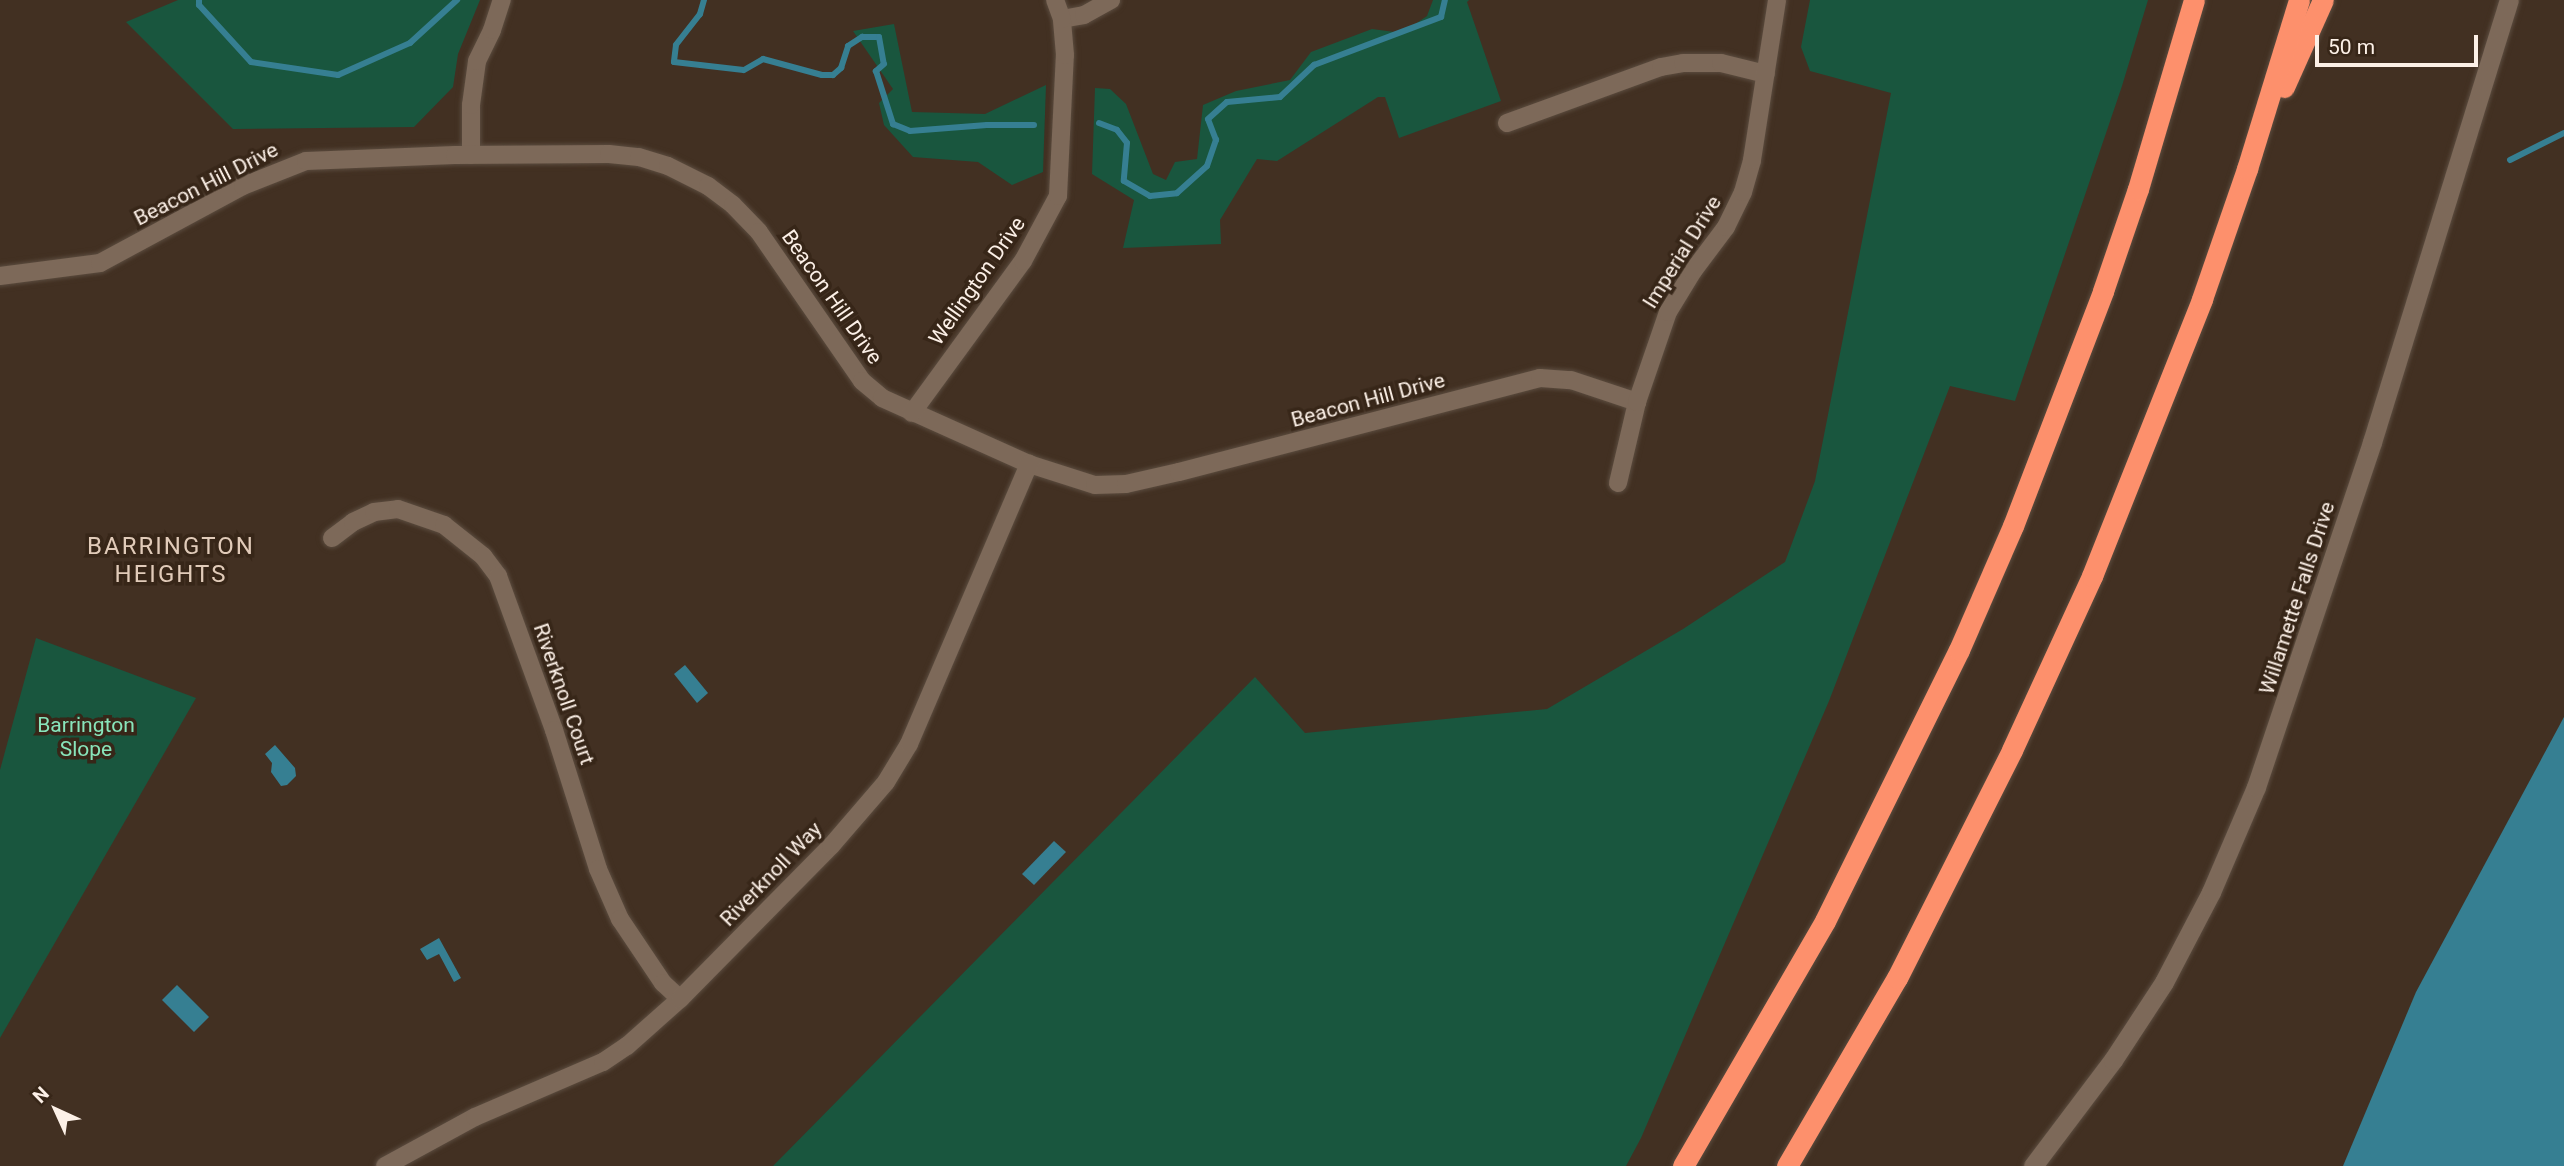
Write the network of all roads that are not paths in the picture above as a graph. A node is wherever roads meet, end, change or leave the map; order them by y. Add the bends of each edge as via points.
1 (502, 0) edge
2 (1055, 0) edge
3 (1111, 0) edge
4 (1777, 0) edge
5 (2194, 0) edge
6 (2298, 0) edge
7 (2323, 0) edge
8 (2509, 0) edge
9 (1062, 19) junction
10 (1766, 74) junction
11 (1507, 123) dead end
12 (471, 155) junction
13 (2247, 169) junction
14 (0, 276) edge
15 (1637, 401) junction
16 (912, 413) junction
17 (1030, 464) junction
18 (1618, 483) dead end
19 (332, 538) dead end
20 (680, 999) junction
21 (385, 1166) edge
22 (1683, 1166) edge
23 (1787, 1166) edge
24 (2033, 1166) edge

1 - 12 street via 477,61
2 - 9 street, Wellington Drive
3 - 9 street via 1084,15
4 - 10 street, Imperial Drive
5 - 22 highway via 2103,291 2013,526 1964,638 1825,921
6 - 13 highway
7 - 13 highway
8 - 24 street, Willamette Falls Drive via 2372,442 2290,692 2242,820 2164,982 2113,1060
9 - 16 street, Wellington Drive via 1065,55 1058,196 1023,261
10 - 11 street via 1702,61 1679,63
10 - 15 street, Imperial Drive via 1743,192 1726,227 1668,312
12 - 14 street, Beacon Hill Drive via 306,161 243,186 100,263
12 - 16 street, Beacon Hill Drive via 639,157 698,180 724,197 760,232 862,381 886,401
13 - 23 highway via 2154,425 2018,738 1897,978
15 - 17 street, Beacon Hill Drive via 1571,380 1540,378 1126,484 1095,485
15 - 18 street, Imperial Drive
16 - 17 street, Beacon Hill Drive
17 - 20 street, Riverknoll Way via 909,744 886,782 831,846
19 - 20 street, Riverknoll Court via 374,512 398,509 444,525 484,556 498,576 598,869 620,919
20 - 21 street, Riverknoll Way via 603,1062 475,1117

